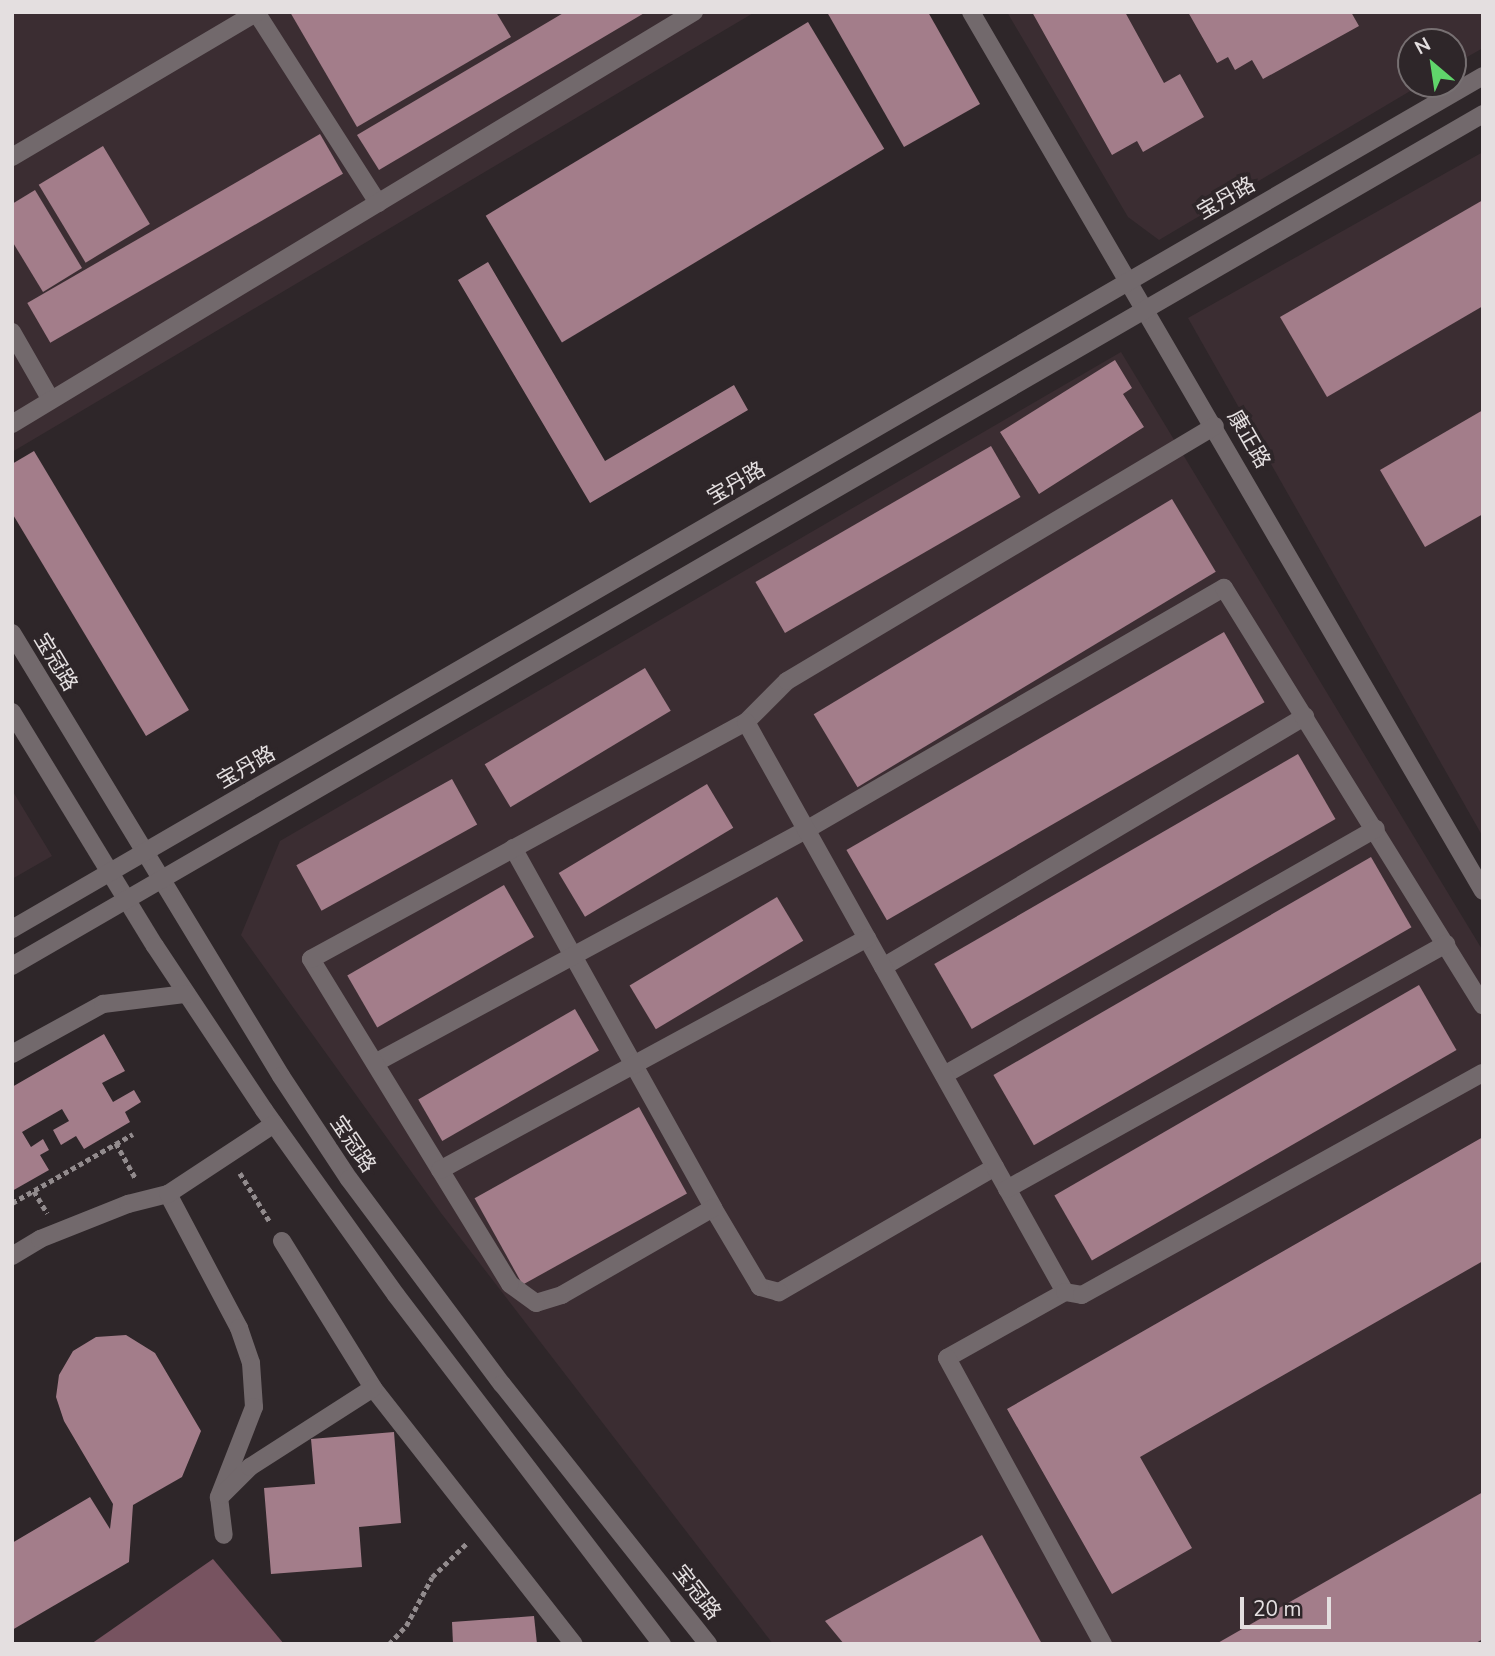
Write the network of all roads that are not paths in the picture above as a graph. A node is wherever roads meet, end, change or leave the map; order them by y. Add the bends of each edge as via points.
1 (256, 12) edge
2 (694, 12) edge
3 (971, 12) edge
4 (1483, 76) edge
5 (1483, 114) edge
6 (12, 157) edge
7 (378, 203) junction
8 (1129, 281) junction
9 (1145, 309) junction
10 (12, 332) edge
11 (51, 400) junction
12 (12, 424) edge
13 (1215, 426) junction
14 (12, 633) edge
15 (12, 712) edge
16 (1305, 716) junction
17 (746, 722) junction
18 (1376, 829) junction
19 (806, 830) junction
20 (513, 848) junction
21 (145, 852) junction
22 (111, 873) junction
23 (162, 879) junction
24 (1483, 891) edge
25 (128, 900) junction
26 (12, 929) edge
27 (867, 938) junction
28 (1446, 944) junction
29 (573, 956) junction
30 (12, 966) edge
31 (883, 967) junction
32 (187, 994) junction
33 (1483, 1005) edge
34 (12, 1054) edge
35 (375, 1063) junction
36 (634, 1065) junction
37 (1483, 1073) edge
38 (944, 1076) junction
39 (274, 1124) junction
40 (995, 1167) junction
41 (440, 1170) junction
42 (1007, 1189) junction
43 (168, 1194) junction
44 (713, 1208) junction
45 (282, 1241) road end
46 (12, 1256) edge
47 (1065, 1292) junction
48 (373, 1388) junction
49 (219, 1497) junction
50 (224, 1535) dead end
51 (574, 1644) edge
52 (662, 1644) edge
53 (708, 1644) edge
54 (1103, 1644) edge

1 - 6 street
1 - 7 street
2 - 7 street
3 - 8 street, 康正路
4 - 8 street, 宝丹路
5 - 9 street
7 - 11 street
8 - 9 street, 康正路
8 - 21 street, 宝丹路
9 - 13 street, 康正路
9 - 23 street
10 - 11 street
11 - 12 street
13 - 17 street via 787,681
13 - 24 street, 康正路
14 - 21 street, 宝冠路
15 - 22 street
16 - 18 street
16 - 19 street via 1224,588
16 - 31 street
17 - 19 street
17 - 20 street
18 - 28 street
18 - 38 street
19 - 27 street
19 - 29 street
20 - 29 street
20 - 35 street via 311,959
21 - 22 street, 宝丹路
21 - 23 street, 宝冠路
22 - 25 street
22 - 26 street, 宝丹路
23 - 25 street
23 - 53 street, 宝冠路 via 349,1179 502,1384
25 - 30 street
25 - 32 street
27 - 31 street
27 - 36 street
28 - 33 street
28 - 42 street
29 - 35 street
29 - 36 street
31 - 38 street
32 - 34 street via 103,1004
32 - 39 street
35 - 41 street
36 - 41 street
36 - 44 street
37 - 47 street via 1082,1295
38 - 40 street
39 - 43 street
39 - 52 street via 396,1295
40 - 42 street
40 - 44 street via 779,1292 760,1287
41 - 44 street via 510,1284 536,1303 562,1295
42 - 47 street
43 - 46 street via 40,1239
43 - 49 street via 239,1328 251,1363 254,1407
45 - 48 street
47 - 54 street via 947,1358
48 - 49 street via 250,1467
48 - 51 street
49 - 50 street

